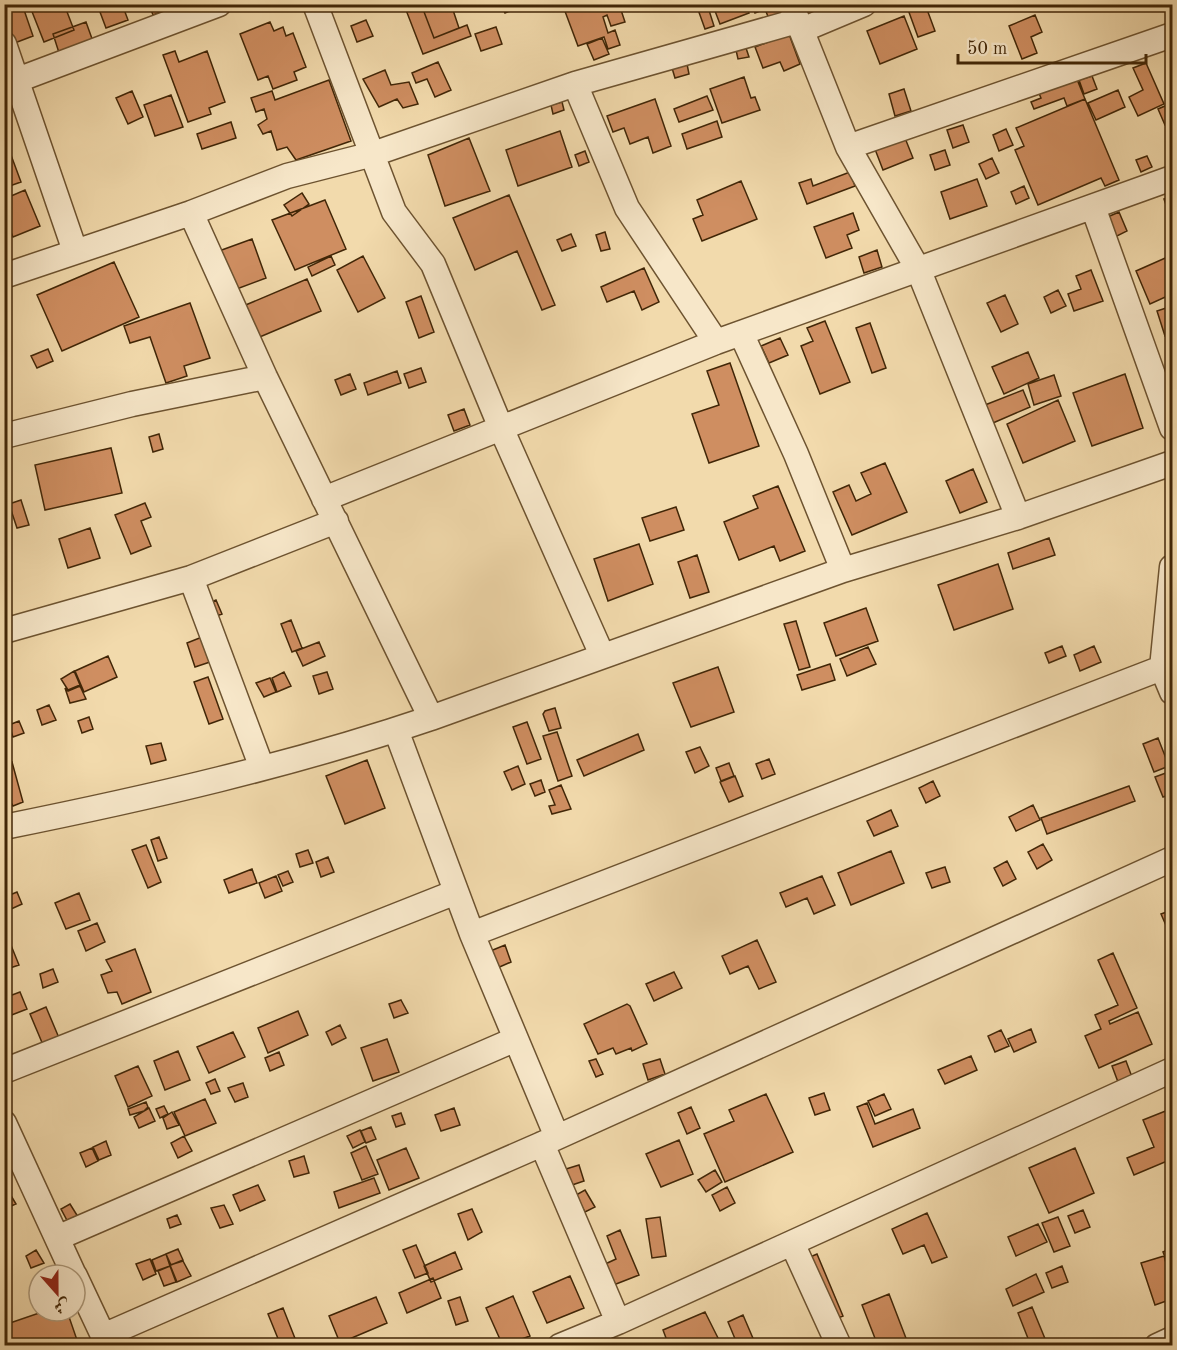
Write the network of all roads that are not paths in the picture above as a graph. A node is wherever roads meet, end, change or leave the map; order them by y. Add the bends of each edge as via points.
1 (219, 4) edge
2 (315, 4) edge
3 (864, 4) edge
4 (797, 18) edge
5 (1173, 35) edge
6 (4, 44) edge
7 (11, 82) edge
8 (575, 84) junction
9 (848, 147) junction
10 (373, 154) junction
11 (1173, 178) edge
12 (1093, 207) junction
13 (191, 213) junction
14 (75, 252) junction
15 (919, 271) junction
16 (4, 276) edge
17 (741, 333) junction
18 (716, 342) junction
19 (266, 376) junction
20 (501, 428) junction
21 (1173, 428) edge
22 (4, 436) edge
23 (1173, 463) edge
24 (324, 499) junction
25 (1018, 517) junction
26 (336, 521) junction
27 (1173, 567) edge
28 (843, 570) junction
29 (191, 578) junction
30 (4, 631) edge
31 (602, 655) junction
32 (1167, 666) edge
33 (1173, 692) edge
34 (431, 718) junction
35 (396, 730) junction
36 (262, 768) junction
37 (4, 827) edge
38 (1173, 859) edge
39 (456, 892) junction
40 (472, 934) junction
41 (516, 1039) junction
42 (4, 1071) edge
43 (1173, 1071) edge
44 (4, 1123) edge
45 (550, 1140) junction
46 (57, 1238) junction
47 (792, 1243) junction
48 (69, 1263) edge
49 (87, 1302) edge
50 (618, 1322) junction
51 (1173, 1339) edge
52 (105, 1341) edge
53 (560, 1346) edge
54 (839, 1346) edge
55 (1157, 1346) edge

1 - 7 street
2 - 10 street
3 - 4 street
4 - 8 street
4 - 9 street
5 - 9 street
6 - 7 street
7 - 14 street
8 - 10 street
8 - 18 street via 627,208
9 - 15 street
10 - 13 street via 287,176
10 - 20 street via 394,212 433,264
11 - 12 street
12 - 15 street
12 - 21 street
13 - 14 street
13 - 19 street
14 - 16 street
15 - 17 street
15 - 25 street
17 - 18 street
17 - 28 street
18 - 20 street
19 - 22 street
19 - 24 street
20 - 24 street
20 - 31 street
23 - 25 street
24 - 26 street
25 - 28 street
26 - 29 street
26 - 34 street
27 - 32 street
28 - 31 street
29 - 30 street
29 - 36 street
31 - 34 street
32 - 33 street
32 - 40 street
34 - 35 street
35 - 36 street
35 - 39 street
36 - 37 street via 101,808
38 - 45 street
39 - 40 street
39 - 42 street
40 - 41 street
41 - 45 street
41 - 46 street
43 - 47 street
44 - 46 street
45 - 50 street
45 - 52 street
46 - 48 street
47 - 50 street
47 - 54 street
49 - 52 street
50 - 53 street
51 - 55 street

